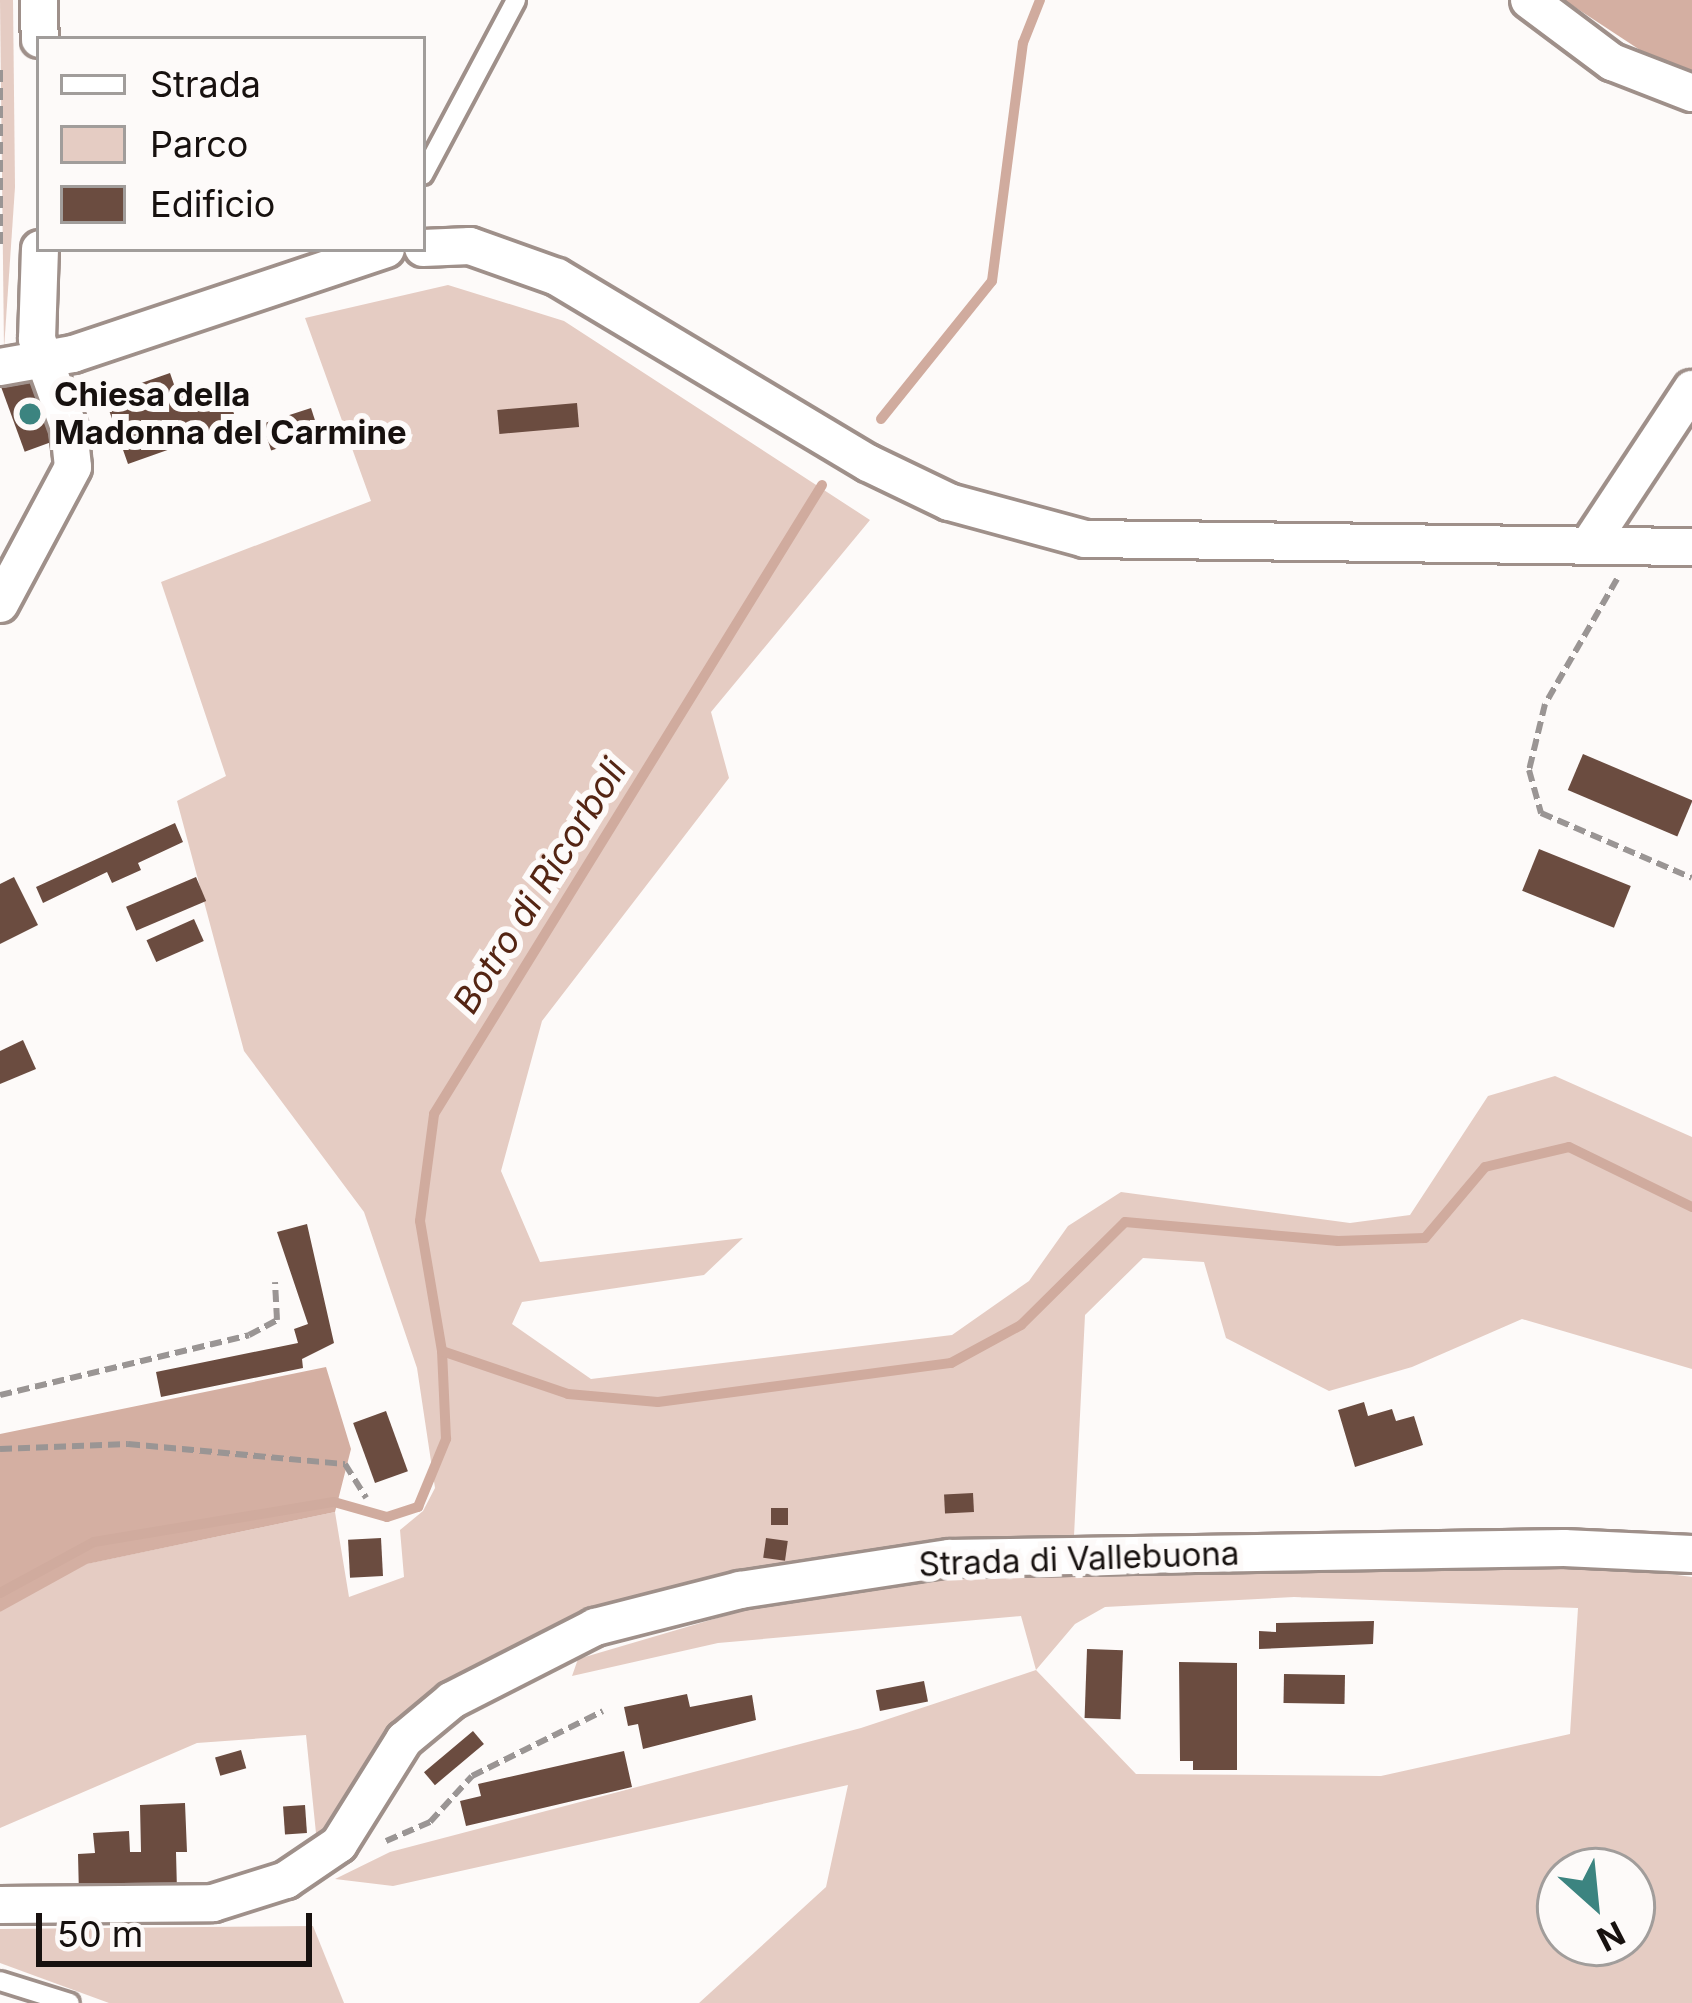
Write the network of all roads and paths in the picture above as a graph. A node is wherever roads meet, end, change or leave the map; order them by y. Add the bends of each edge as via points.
1 (39, 0) edge
2 (516, 0) edge
3 (1529, 0) edge
4 (40, 36) edge
5 (2, 74) edge
6 (1692, 93) edge
7 (426, 169) edge
8 (426, 248) edge
9 (0, 250) edge
10 (40, 252) edge
11 (370, 252) edge
12 (42, 362) junction
13 (0, 367) edge
14 (1692, 389) edge
15 (1637, 544) junction
16 (1589, 545) junction
17 (1692, 547) edge
18 (0, 604) edge
19 (1692, 878) edge
20 (275, 1282) dead end
21 (0, 1395) edge
22 (0, 1450) edge
23 (366, 1498) dead end
24 (1692, 1554) edge
25 (603, 1711) dead end
26 (372, 1847) dead end
27 (0, 1905) edge
28 (0, 1981) edge
29 (70, 2003) edge

1 - 4 street
2 - 7 lane
3 - 6 street via 1612,62
5 - 9 path
8 - 16 street via 470,246 556,277 853,455 949,502 1085,539
10 - 12 street
11 - 12 street
12 - 13 street
12 - 18 street via 69,428 73,467
14 - 16 street
15 - 16 street
15 - 17 street
15 - 19 path via 1545,704 1529,770 1541,813
20 - 21 path via 277,1320 249,1335
22 - 23 path via 128,1444 345,1464
24 - 27 street, Strada di Vallebuona via 1564,1548 950,1558 740,1590 595,1627 452,1700 404,1740 339,1844 286,1880 213,1903
25 - 26 path via 472,1776 430,1822
28 - 29 lane

